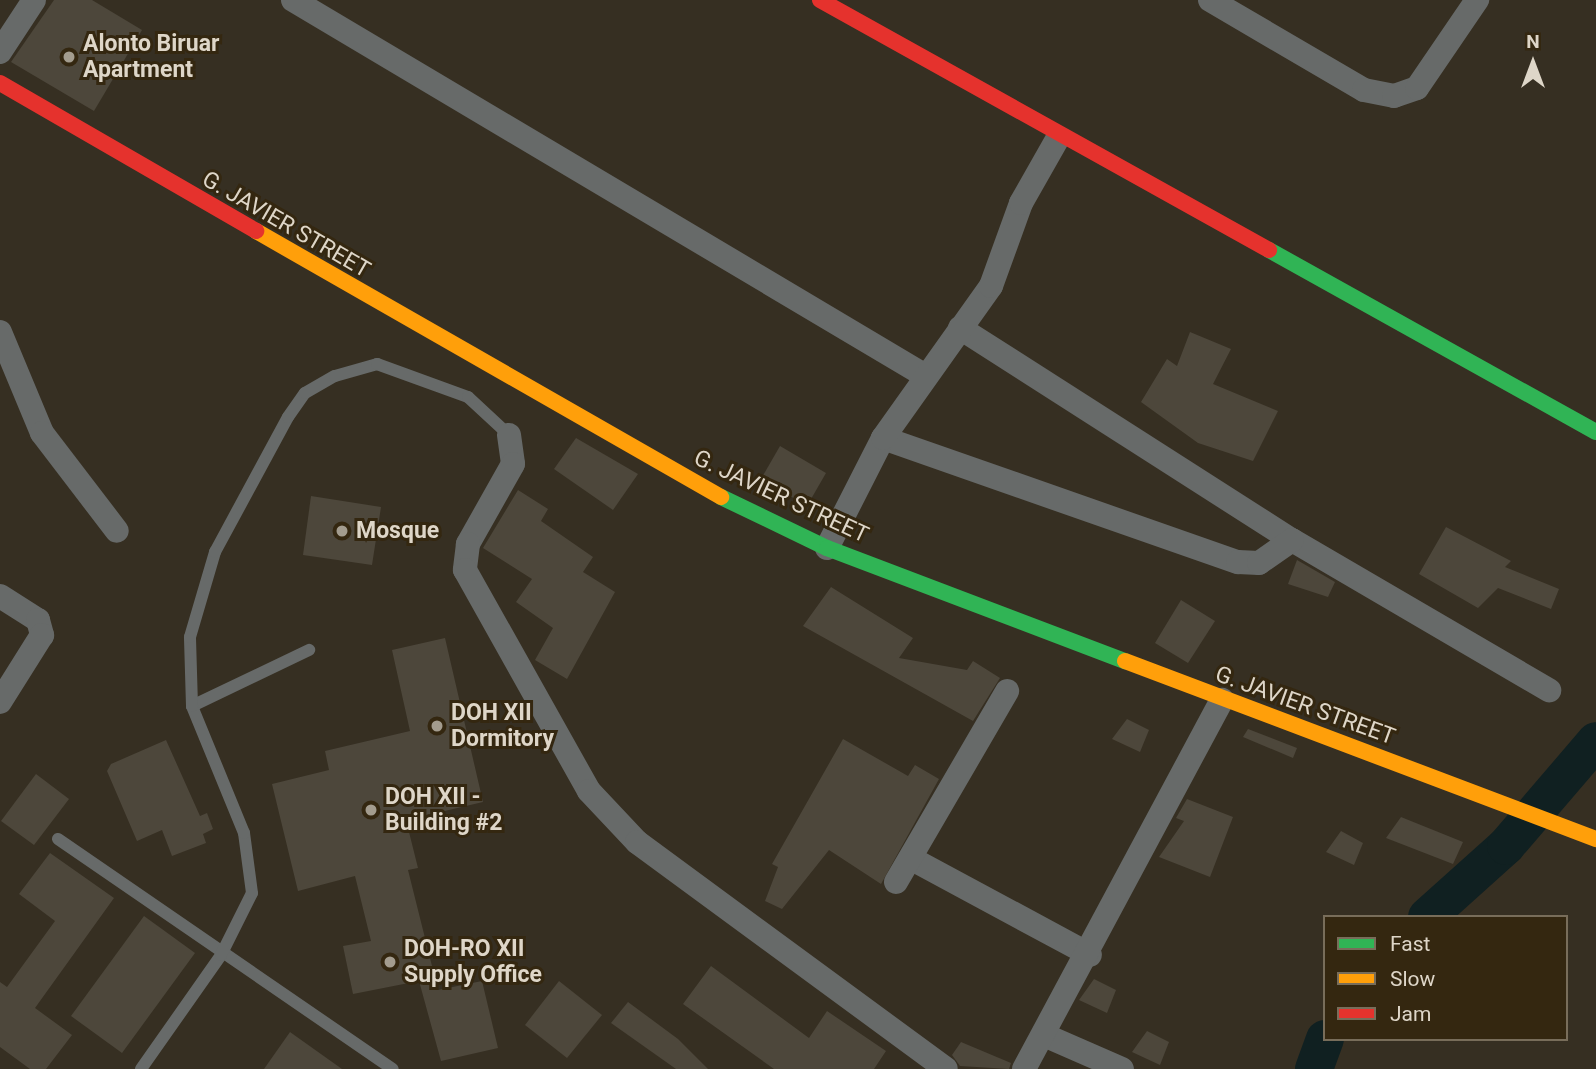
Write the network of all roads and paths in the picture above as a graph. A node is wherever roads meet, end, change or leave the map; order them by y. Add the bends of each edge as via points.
1 (33, 0) edge
2 (293, 0) edge
3 (820, 0) edge
4 (1210, 0) edge
5 (1477, 0) edge
6 (0, 52) edge
7 (0, 83) edge
8 (1058, 138) junction
9 (960, 328) junction
10 (0, 332) edge
11 (925, 375) junction
12 (1596, 432) edge
13 (509, 435) joint
14 (884, 438) junction
15 (117, 531) dead end
16 (1292, 540) junction
17 (827, 548) junction
18 (0, 596) edge
19 (309, 650) dead end
20 (1549, 690) dead end
21 (1007, 691) dead end
22 (1222, 700) junction
23 (0, 702) edge
24 (192, 706) junction
25 (58, 839) dead end
26 (1596, 839) edge
27 (912, 859) junction
28 (896, 882) dead end
29 (221, 955) junction
30 (1090, 955) junction
31 (1044, 1035) junction
32 (141, 1069) edge
33 (393, 1069) edge
34 (946, 1069) edge
35 (1024, 1069) edge
36 (1122, 1069) edge

1 - 6 street
2 - 11 street
3 - 8 street
4 - 5 street via 1364,90 1394,96 1417,88
7 - 17 street, G. JAVIER STREET via 706,490
8 - 9 street via 1021,203 991,286
8 - 12 street
9 - 11 street
9 - 16 street
10 - 15 street via 42,433
11 - 14 street
13 - 24 lane via 468,397 400,368 355,368 306,393 202,582 190,637
13 - 34 street via 513,464 468,544 465,570 589,791 637,842
14 - 16 street via 1238,562 1259,564
14 - 17 street
16 - 20 street
17 - 22 street, G. JAVIER STREET
18 - 23 street via 38,620 42,635
19 - 24 lane
21 - 27 street
22 - 26 street, G. JAVIER STREET
22 - 30 street
24 - 29 lane via 244,832 253,878 243,915
25 - 29 lane
27 - 28 street
27 - 30 street
29 - 32 lane
29 - 33 lane via 331,1022
30 - 31 street
31 - 35 street
31 - 36 street

